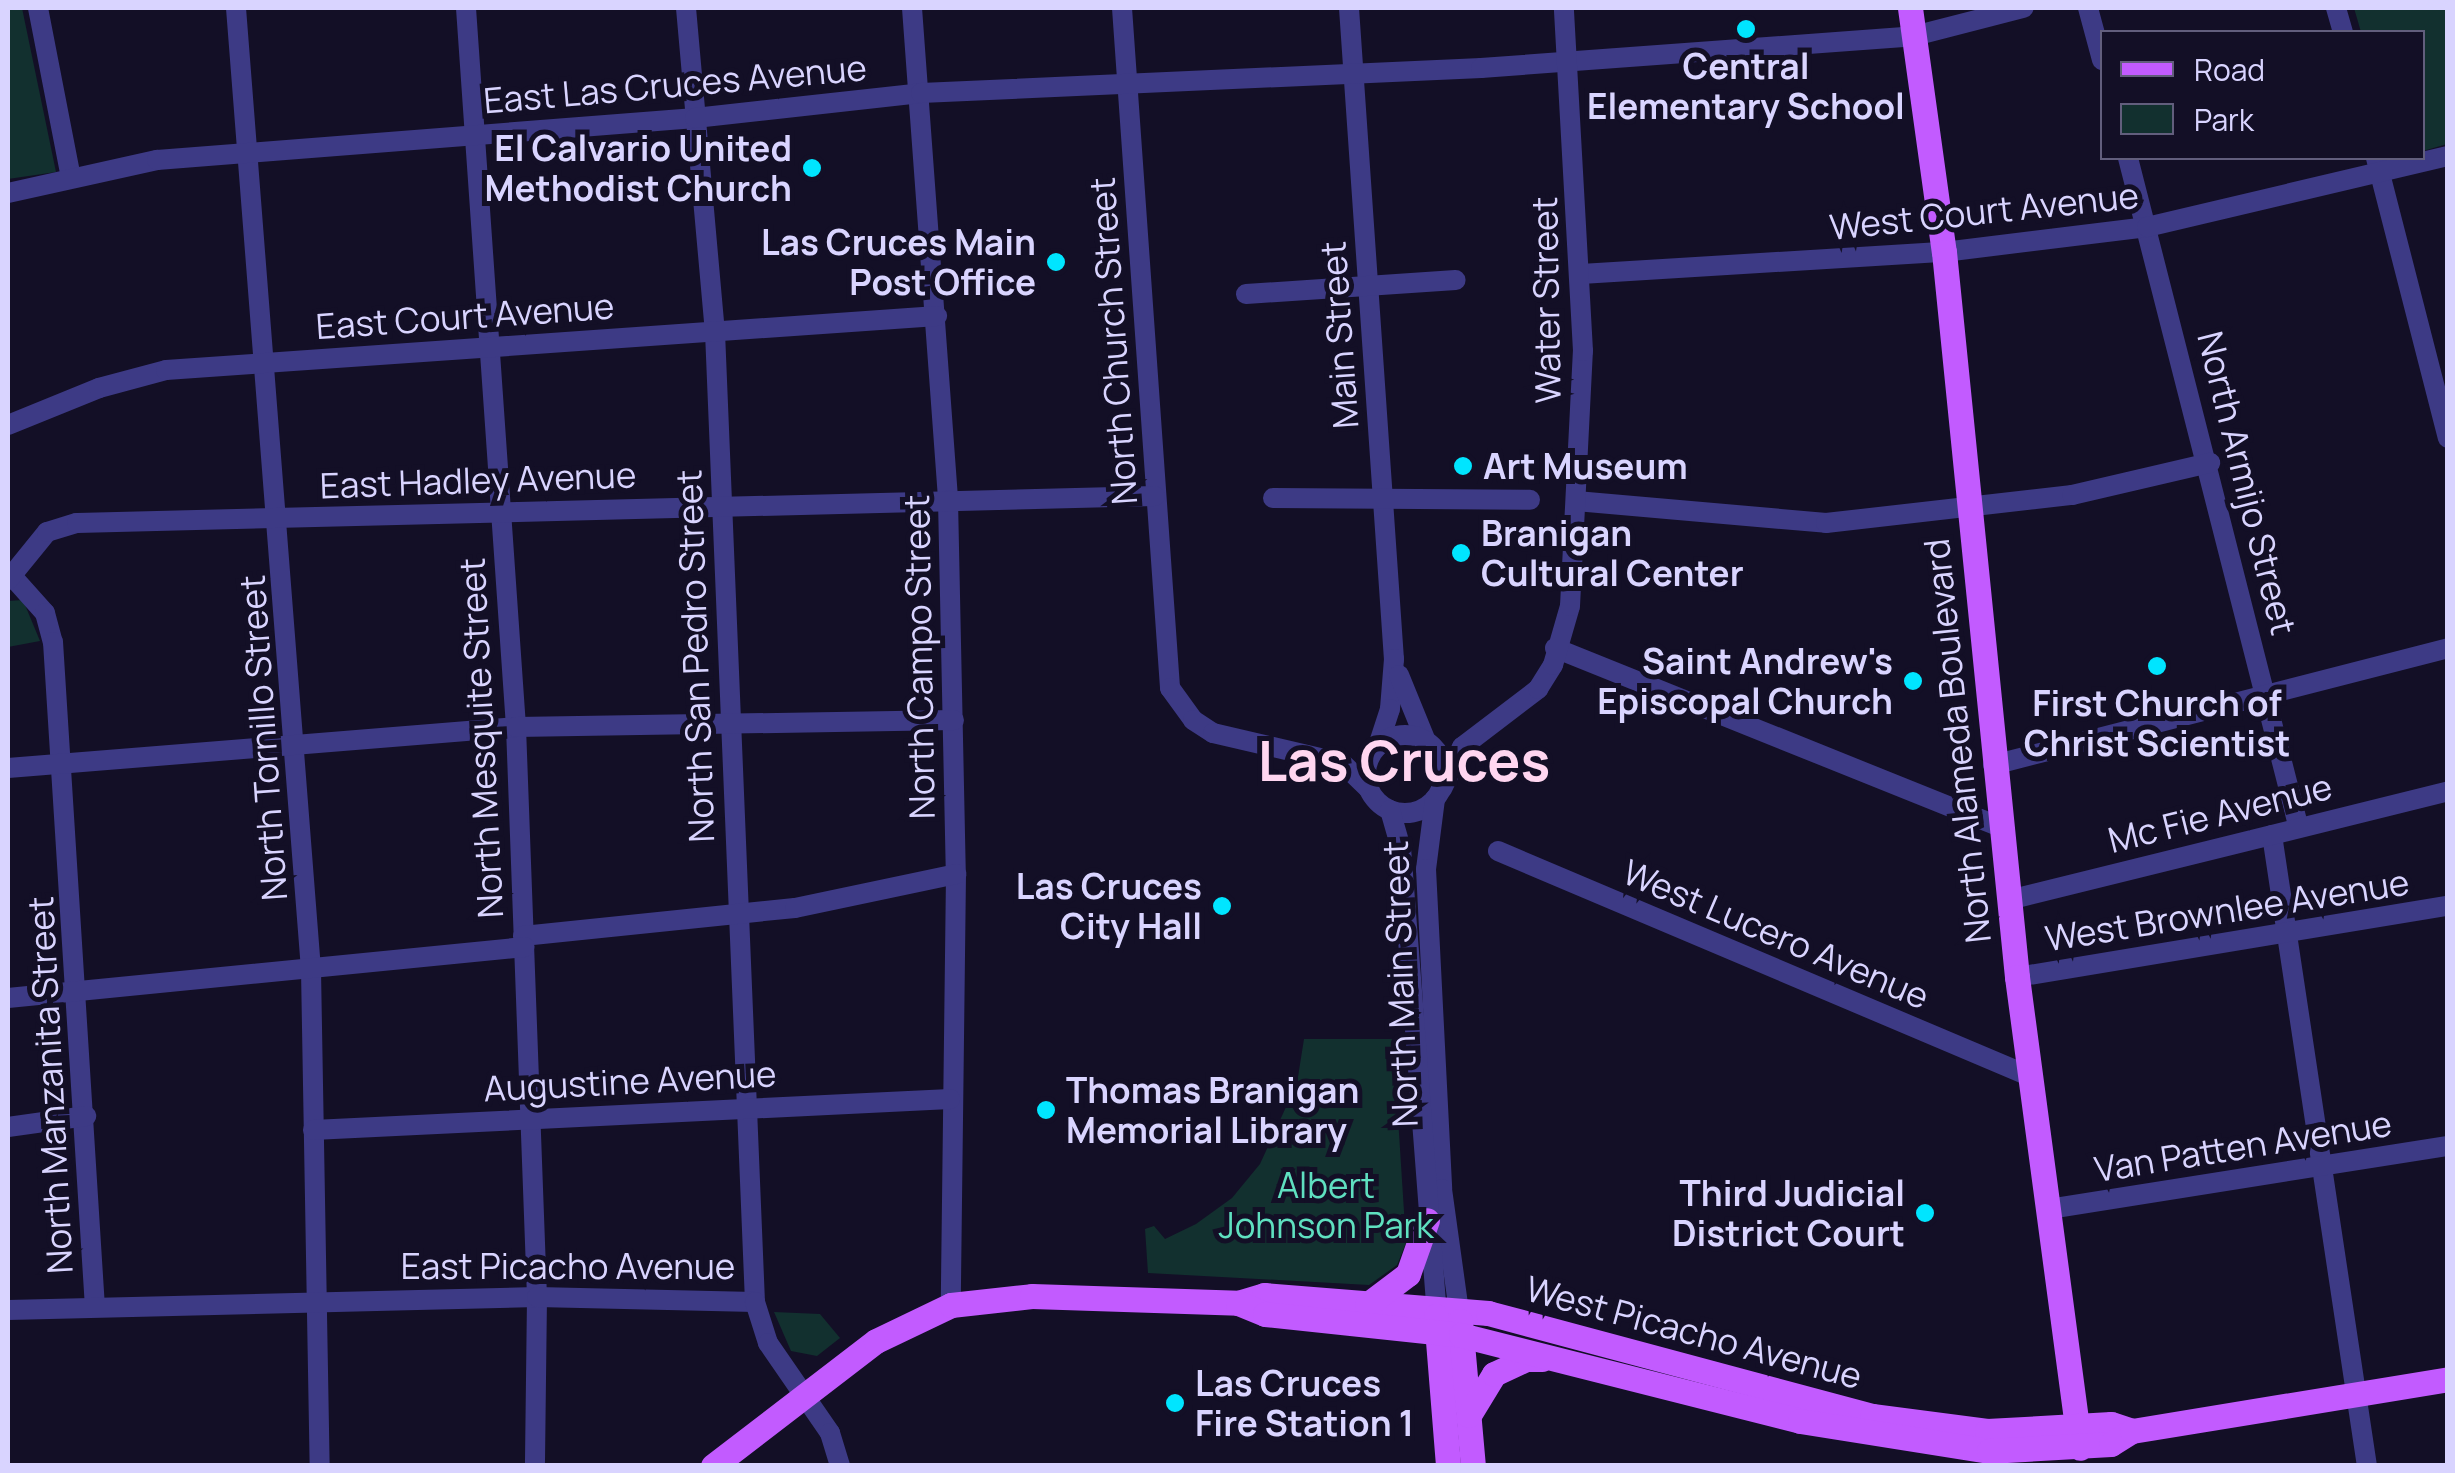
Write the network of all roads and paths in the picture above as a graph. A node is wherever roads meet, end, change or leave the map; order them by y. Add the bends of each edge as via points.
1 (38, 8) edge
2 (236, 8) edge
3 (466, 8) edge
4 (686, 8) edge
5 (912, 8) edge
6 (1122, 8) edge
7 (1348, 8) edge
8 (1564, 8) edge
9 (1910, 8) edge
10 (2023, 8) edge
11 (2088, 8) edge
12 (1914, 36) junction
13 (2100, 53) edge
14 (1567, 61) junction
15 (1353, 74) junction
16 (1128, 85) junction
17 (921, 93) junction
18 (695, 118) junction
19 (479, 137) junction
20 (252, 156) junction
21 (2129, 160) edge
22 (2417, 160) edge
23 (2378, 165) edge
24 (71, 178) junction
25 (8, 193) edge
26 (2147, 227) junction
27 (1944, 252) junction
28 (1581, 274) junction
29 (1456, 280) dead end
30 (1368, 286) junction
31 (1246, 294) dead end
32 (937, 316) junction
33 (715, 332) junction
34 (492, 345) junction
35 (267, 364) junction
36 (2443, 399) edge
37 (8, 425) edge
38 (2448, 438) edge
39 (2210, 463) junction
40 (1155, 496) junction
41 (1383, 496) junction
42 (1274, 498) dead end
43 (948, 500) junction
44 (1530, 500) dead end
45 (1576, 500) junction
46 (720, 505) junction
47 (1968, 507) junction
48 (502, 511) junction
49 (280, 518) junction
50 (9, 578) edge
51 (1556, 648) junction
52 (2448, 648) edge
53 (1394, 658) junction
54 (1170, 670) junction
55 (2268, 697) junction
56 (954, 720) junction
57 (730, 724) junction
58 (516, 728) junction
59 (1429, 743) junction
60 (298, 744) junction
61 (1376, 748) junction
62 (62, 765) junction
63 (1993, 766) junction
64 (8, 768) edge
65 (1368, 788) junction
66 (2448, 791) edge
67 (1438, 794) junction
68 (1390, 810) junction
69 (2298, 825) junction
70 (2000, 828) junction
71 (2272, 835) junction
72 (1498, 850) dead end
73 (956, 874) junction
74 (2009, 900) junction
75 (2448, 906) edge
76 (740, 916) junction
77 (2286, 937) junction
78 (524, 941) junction
79 (311, 970) junction
80 (2017, 977) junction
81 (78, 990) junction
82 (8, 998) edge
83 (2029, 1076) junction
84 (950, 1099) junction
85 (746, 1107) junction
86 (86, 1116) junction
87 (528, 1120) junction
88 (8, 1128) edge
89 (313, 1130) junction
90 (2448, 1146) edge
91 (2322, 1167) junction
92 (2050, 1209) junction
93 (1427, 1220) junction
94 (537, 1296) junction
95 (322, 1302) junction
96 (755, 1302) junction
97 (1238, 1303) junction
98 (951, 1305) junction
99 (1367, 1305) junction
100 (95, 1307) junction
101 (8, 1310) edge
102 (1448, 1322) junction
103 (1562, 1360) junction
104 (2448, 1379) edge
105 (802, 1394) junction
106 (2356, 1394) junction
107 (1469, 1416) junction
108 (2080, 1448) edge
109 (320, 1466) edge
110 (535, 1466) edge
111 (713, 1466) edge
112 (840, 1466) edge
113 (1448, 1466) edge
114 (1473, 1466) edge
115 (2368, 1466) edge

1 - 24 street
2 - 20 street, North Tornillo Street
3 - 19 street, North Mesquite Street
4 - 18 street, North San Pedro Street
5 - 17 street, North Campo Street
6 - 16 street, North Church Street
7 - 15 street, Main Street
8 - 14 street, Water Street
9 - 12 main road, North Alameda Boulevard
10 - 12 street, East Las Cruces Avenue
11 - 13 street
12 - 14 street, East Las Cruces Avenue
12 - 27 main road, North Alameda Boulevard
14 - 15 street, East Las Cruces Avenue
14 - 28 street, Water Street
15 - 16 street, East Las Cruces Avenue
15 - 30 street, Main Street
16 - 17 street, East Las Cruces Avenue
16 - 40 street, North Church Street
17 - 18 street, East Las Cruces Avenue
17 - 32 street, North Campo Street
18 - 19 street, East Las Cruces Avenue
18 - 33 street, North San Pedro Street
19 - 20 street, East Las Cruces Avenue
19 - 34 street, North Mesquite Street
20 - 24 street, East Las Cruces Avenue via 158,160
20 - 35 street, North Tornillo Street
21 - 26 street, North Armijo Street
22 - 23 street, West Court Avenue
23 - 26 street, West Court Avenue
23 - 36 street
24 - 25 street, East Las Cruces Avenue
26 - 27 street, West Court Avenue
26 - 39 street, North Armijo Street
27 - 28 street, West Court Avenue
27 - 47 main road, North Alameda Boulevard
28 - 45 street, Water Street
29 - 30 street
30 - 31 street
30 - 41 street, Main Street
32 - 33 street, East Court Avenue
32 - 43 street, North Campo Street
33 - 34 street, East Court Avenue
33 - 46 street, North San Pedro Street
34 - 35 street, East Court Avenue
34 - 48 street, North Mesquite Street
35 - 37 street, East Court Avenue via 134,376
35 - 49 street, North Tornillo Street
36 - 38 street
39 - 47 street via 2072,496
39 - 55 street, North Armijo Street
40 - 43 street, East Hadley Avenue
40 - 54 street, North Church Street
41 - 42 street
41 - 44 street
41 - 53 street, Main Street
43 - 46 street, East Hadley Avenue
43 - 56 street, North Campo Street
45 - 47 street via 1826,523
45 - 51 street, Water Street via 1570,606
46 - 48 street, East Hadley Avenue
46 - 57 street, North San Pedro Street
47 - 63 main road, North Alameda Boulevard
48 - 49 street, East Hadley Avenue
48 - 58 street, North Mesquite Street
49 - 50 street, East Hadley Avenue via 59,526
49 - 60 street, North Tornillo Street
50 - 62 street, North Manzanita Street via 50,626
51 - 59 street, Water Street via 1504,709
51 - 67 street, Water Street via 1538,688 1462,746
51 - 70 street
52 - 55 street
53 - 59 street, Main Street
53 - 61 street, Main Street via 1390,709
54 - 61 street via 1203,715 1240,733 1328,750
54 - 65 street, North Church Street via 1174,700 1203,727 1260,748 1342,763
55 - 63 street
55 - 69 street, North Armijo Street
56 - 57 street
56 - 73 street, North Campo Street
57 - 58 street
57 - 76 street, North San Pedro Street
58 - 60 street
58 - 78 street, North Mesquite Street
59 - 61 street via 1396,736
59 - 67 street via 1444,764
60 - 62 street
60 - 79 street, North Tornillo Street
61 - 65 street
62 - 64 street
62 - 81 street, North Manzanita Street
63 - 70 main road, North Alameda Boulevard
65 - 68 street
66 - 69 street, Mc Fie Avenue
67 - 68 street via 1414,812
67 - 102 street, North Main Street via 1427,887
68 - 93 street, North Main Street via 1402,864
69 - 71 street, Mc Fie Avenue
70 - 74 main road, North Alameda Boulevard
71 - 74 street, Mc Fie Avenue
71 - 77 street
72 - 83 street, West Lucero Avenue
73 - 76 street
73 - 84 street, North Campo Street
74 - 80 main road, North Alameda Boulevard
75 - 77 street, West Brownlee Avenue
76 - 78 street
76 - 85 street, North San Pedro Street
77 - 80 street, West Brownlee Avenue
77 - 91 street
78 - 79 street
78 - 87 street, North Mesquite Street
79 - 81 street
79 - 89 street, North Tornillo Street
80 - 83 main road, North Alameda Boulevard
81 - 82 street
81 - 86 street, North Manzanita Street
83 - 92 main road, North Alameda Boulevard
84 - 85 street, Augustine Avenue
84 - 98 street, North Campo Street
85 - 87 street, Augustine Avenue
85 - 96 street, North San Pedro Street
86 - 88 street
86 - 100 street, North Manzanita Street
87 - 89 street, Augustine Avenue
87 - 94 street, North Mesquite Street
89 - 95 street, North Tornillo Street
90 - 91 street, Van Patten Avenue
91 - 92 street, Van Patten Avenue
91 - 106 street
92 - 108 main road, North Alameda Boulevard
93 - 99 main road via 1408,1274
93 - 102 street, North Main Street
94 - 95 street, East Picacho Avenue
94 - 96 street, East Picacho Avenue
94 - 110 street, North Mesquite Street
95 - 100 street, East Picacho Avenue
95 - 109 street, North Tornillo Street
96 - 105 street, East Picacho Avenue via 768,1342
97 - 98 main road via 1032,1296
97 - 99 main road, West Picacho Avenue via 1264,1295
97 - 102 main road via 1265,1314
98 - 105 main road via 876,1341
99 - 102 main road, West Picacho Avenue
100 - 101 street, East Picacho Avenue
102 - 103 main road, West Picacho Avenue
102 - 107 main road, North Main Street
102 - 108 main road, West Picacho Avenue via 1872,1416
102 - 113 main road, North Main Street
103 - 107 main road via 1526,1358 1494,1374
103 - 108 main road, West Picacho Avenue via 1800,1421 1917,1443 1989,1451
104 - 106 main road, West Picacho Avenue
105 - 111 main road
105 - 112 street via 830,1433
106 - 108 main road, West Picacho Avenue via 2132,1431 2111,1424
106 - 115 street
107 - 114 main road, North Main Street

